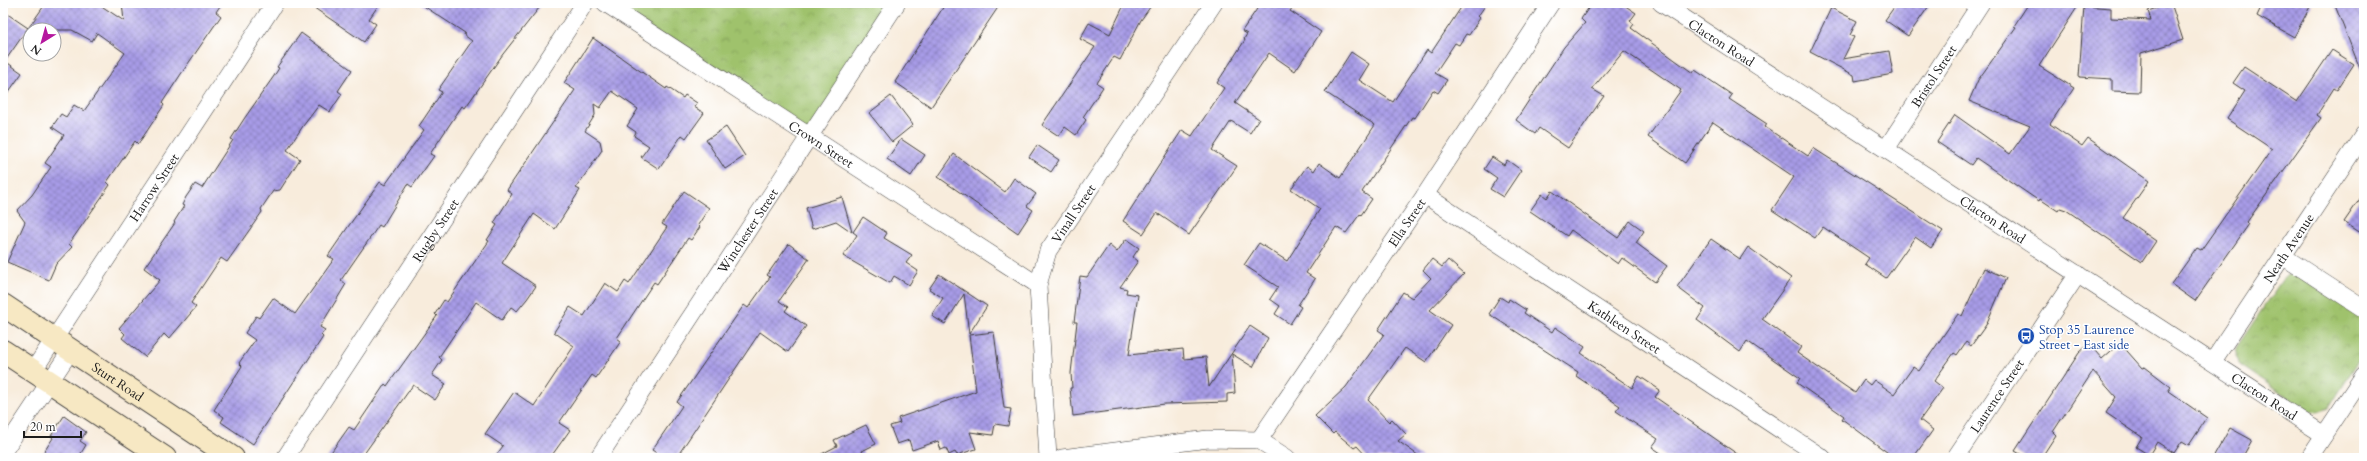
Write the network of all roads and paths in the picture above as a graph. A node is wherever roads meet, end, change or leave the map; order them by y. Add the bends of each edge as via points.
1 (275, 3) edge
2 (585, 3) edge
3 (605, 3) edge
4 (897, 3) edge
5 (1214, 3) edge
6 (1550, 3) edge
7 (1661, 3) edge
8 (1982, 3) edge
9 (2364, 134) edge
10 (809, 136) junction
11 (1886, 149) junction
12 (1425, 195) junction
13 (2284, 257) junction
14 (2078, 274) junction
15 (1038, 285) junction
16 (3, 306) edge
17 (2364, 309) edge
18 (62, 345) junction
19 (3, 351) edge
20 (2213, 361) junction
21 (2364, 375) edge
22 (41, 376) junction
23 (2324, 435) junction
24 (1259, 440) junction
25 (3, 452) edge
26 (165, 458) edge
27 (233, 458) edge
28 (285, 458) edge
29 (598, 458) edge
30 (1048, 458) edge
31 (1062, 458) edge
32 (1287, 458) edge
33 (1823, 458) edge
34 (1955, 458) edge
35 (2309, 458) edge

1 - 18 street, Harrow Street
2 - 28 street, Rugby Street
3 - 10 street, Crown Street
4 - 10 street, Winchester Street
5 - 15 street, Vinall Street via 1048,251
6 - 12 street, Ella Street
7 - 11 street, Clacton Road
8 - 11 street, Bristol Street
9 - 13 street, Neath Avenue
10 - 15 street, Crown Street
10 - 29 street, Winchester Street
11 - 14 street, Clacton Road
12 - 24 street, Ella Street
12 - 33 street, Kathleen Street
13 - 17 street
13 - 20 street, Neath Avenue
14 - 20 street, Clacton Road
14 - 34 street, Laurence Street
15 - 30 street, Vinall Street
16 - 18 main road, Sturt Road
18 - 22 street, Harrow Street
18 - 27 main road, Sturt Road
19 - 22 main road
20 - 23 street, Clacton Road
21 - 23 street
22 - 25 street, Harrow Street
22 - 26 main road
23 - 35 street
24 - 31 street via 1208,440
24 - 32 street

